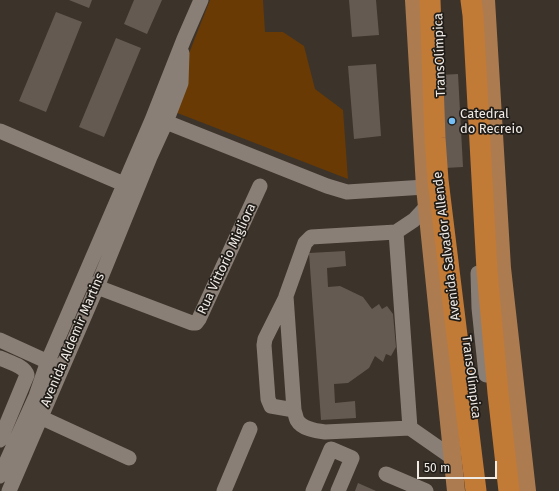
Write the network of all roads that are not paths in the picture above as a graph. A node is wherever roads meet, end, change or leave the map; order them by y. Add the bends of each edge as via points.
1 (201, 0) edge
2 (414, 0) edge
3 (430, 0) edge
4 (438, 0) edge
5 (463, 0) edge
6 (471, 0) edge
7 (486, 0) edge
8 (159, 121) junction
9 (0, 131) edge
10 (260, 186) dead end
11 (130, 187) junction
12 (425, 187) junction
13 (427, 206) junction
14 (396, 232) junction
15 (83, 280) junction
16 (97, 287) junction
17 (286, 296) junction
18 (0, 340) edge
19 (0, 358) edge
20 (48, 361) junction
21 (61, 368) junction
22 (294, 410) junction
23 (40, 417) junction
24 (410, 428) junction
25 (250, 429) dead end
26 (0, 440) edge
27 (128, 458) dead end
28 (453, 458) junction
29 (386, 474) dead end
30 (0, 476) edge
31 (416, 489) edge
32 (9, 491) edge
33 (224, 491) edge
34 (313, 491) edge
35 (338, 491) edge
36 (456, 491) edge
37 (476, 491) edge
38 (485, 491) edge
39 (500, 491) edge
40 (509, 491) edge
41 (527, 491) edge

1 - 8 street, Avenida Aldemir Martins via 184,39 182,83
2 - 12 main road, Avenida Salvador Allende
3 - 37 highway, Avenida Salvador Allende via 438,180
4 - 38 street, TransOlímpica via 444,159
5 - 39 street, TransOlímpica via 477,204 479,308
6 - 40 highway via 487,270
7 - 41 main road via 502,268
8 - 11 street, Avenida Aldemir Martins
8 - 12 street via 347,192
9 - 11 street
10 - 16 street, Rua Vittorio Migliora via 196,323
11 - 15 street, Avenida Aldemir Martins
11 - 16 street, Avenida Aldemir Martins
12 - 13 main road, Avenida Salvador Allende
13 - 14 street via 414,220
13 - 28 main road, Avenida Salvador Allende
14 - 17 street via 311,237 305,243
14 - 24 street
15 - 16 street
15 - 20 street, Avenida Aldemir Martins
16 - 21 street, Avenida Aldemir Martins
17 - 22 street
17 - 22 street via 265,339 267,391 271,406
18 - 20 street
19 - 26 street via 23,368 27,375
20 - 21 street
20 - 30 street, Avenida Aldemir Martins via 36,396
21 - 23 street, Avenida Aldemir Martins
22 - 24 street via 297,420 314,431
23 - 27 street
23 - 32 street, Avenida Aldemir Martins
24 - 28 street
25 - 33 street
28 - 36 main road, Avenida Salvador Allende
29 - 31 street
34 - 35 street via 331,449 352,458

